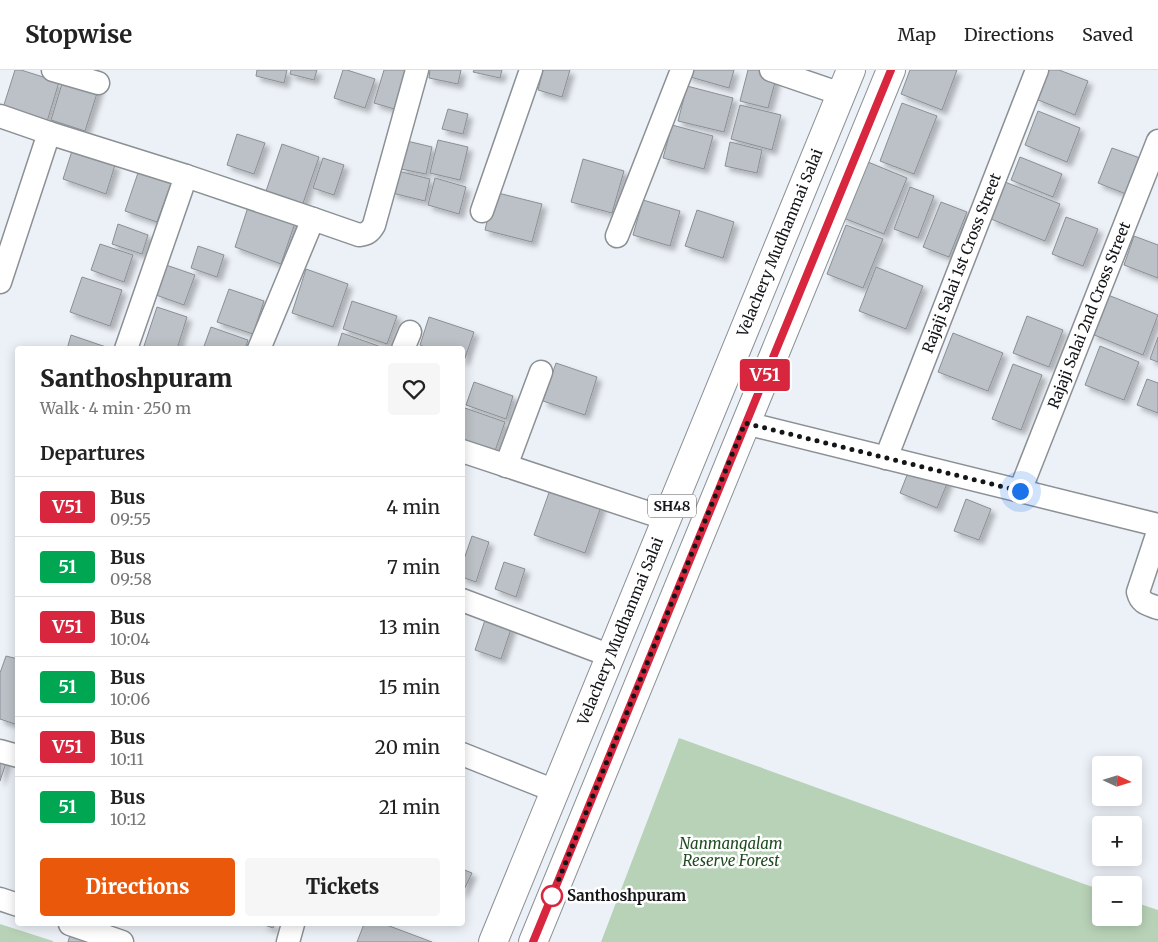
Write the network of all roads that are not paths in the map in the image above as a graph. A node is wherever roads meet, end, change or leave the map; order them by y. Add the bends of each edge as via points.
1 (53, 70) edge
2 (417, 70) edge
3 (531, 70) edge
4 (682, 70) edge
5 (771, 70) edge
6 (891, 70) edge
7 (1037, 70) edge
8 (846, 82) edge
9 (98, 83) dead end
10 (0, 116) edge
11 (49, 133) junction
12 (1158, 141) edge
13 (186, 176) junction
14 (482, 211) dead end
15 (313, 219) junction
16 (617, 236) dead end
17 (0, 282) edge
18 (127, 346) edge
19 (260, 346) edge
20 (541, 372) dead end
21 (745, 423) junction
22 (465, 452) edge
23 (886, 458) junction
24 (506, 466) junction
25 (1020, 491) junction
26 (667, 519) junction
27 (1158, 525) edge
28 (1158, 532) edge
29 (465, 601) edge
30 (1158, 608) edge
31 (611, 656) junction
32 (0, 751) edge
33 (15, 755) edge
34 (465, 755) edge
35 (555, 791) junction
36 (0, 899) edge
37 (15, 904) edge
38 (69, 926) edge
39 (76, 926) edge
40 (292, 926) edge
41 (64, 942) edge
42 (122, 942) edge
43 (288, 942) edge
44 (494, 942) edge
45 (533, 942) edge

1 - 9 street
2 - 15 street via 371,231 359,235
3 - 14 street
4 - 16 street
5 - 8 street
6 - 21 main road, SH48
7 - 23 street, Rajaji Salai 1st Cross Street
8 - 26 main road, Velachery Mudhanmai Salai / SH48
10 - 11 street
11 - 13 street
11 - 17 street
12 - 25 street, Rajaji Salai 2nd Cross Street
13 - 15 street
13 - 18 street
15 - 19 street
20 - 24 street
21 - 23 street
21 - 45 main road, SH48
22 - 24 street
23 - 25 street
24 - 26 street
25 - 27 street
26 - 31 main road, Velachery Mudhanmai Salai / SH48
28 - 30 street via 1138,592 1143,602
29 - 31 street
31 - 35 main road, Velachery Mudhanmai Salai / SH48
32 - 33 street
34 - 35 street
35 - 44 main road, Velachery Mudhanmai Salai / SH48
36 - 37 street
38 - 41 street
39 - 42 street
40 - 43 street

